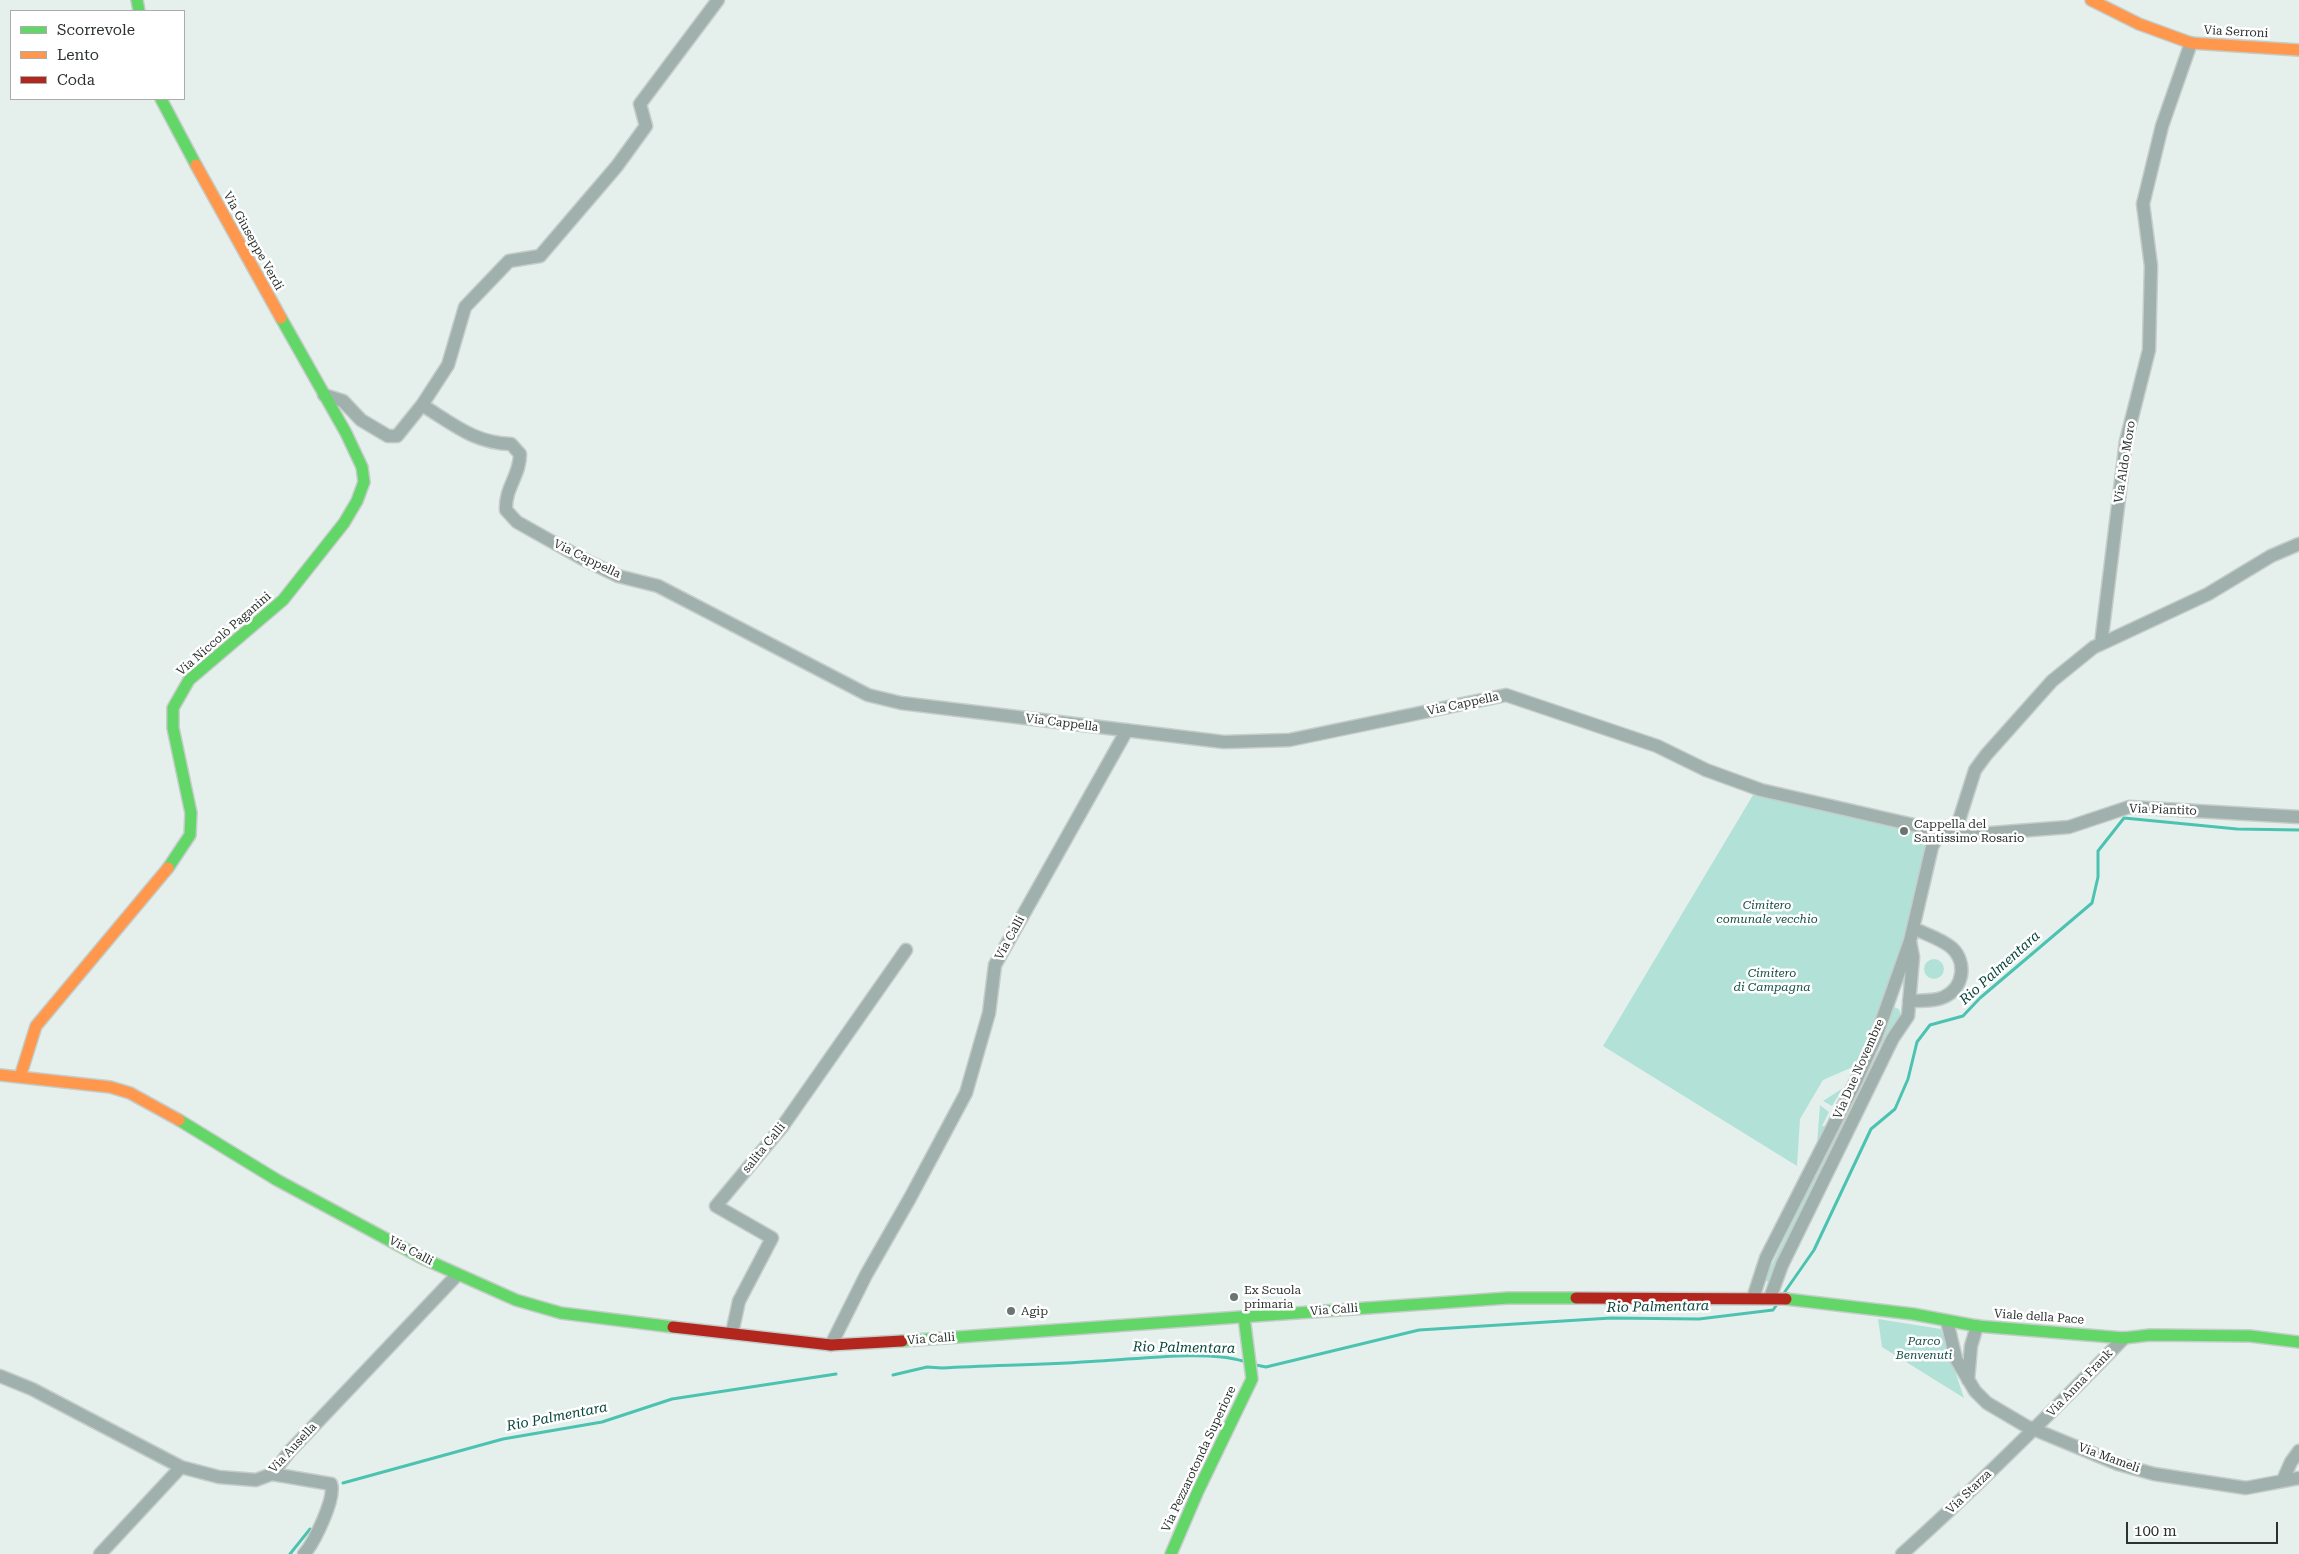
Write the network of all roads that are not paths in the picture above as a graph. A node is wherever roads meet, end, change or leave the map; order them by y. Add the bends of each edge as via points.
1 (718, 0) edge
2 (2091, 0) edge
3 (2191, 43) junction
4 (2299, 50) edge
5 (161, 100) edge
6 (324, 395) junction
7 (422, 405) junction
8 (2299, 544) edge
9 (2101, 644) junction
10 (1128, 730) junction
11 (2299, 817) edge
12 (1940, 831) junction
13 (1955, 833) junction
14 (1912, 935) junction
15 (906, 950) dead end
16 (1909, 1001) junction
17 (0, 1075) edge
18 (20, 1077) junction
19 (457, 1275) junction
20 (1753, 1298) junction
21 (1775, 1298) junction
22 (1244, 1316) junction
23 (1947, 1321) junction
24 (1977, 1326) junction
25 (732, 1333) junction
26 (2124, 1338) junction
27 (2299, 1342) edge
28 (831, 1345) junction
29 (0, 1376) edge
30 (1968, 1380) junction
31 (2035, 1429) junction
32 (2299, 1451) edge
33 (181, 1467) junction
34 (272, 1474) junction
35 (2299, 1478) edge
36 (2283, 1480) junction
37 (308, 1552) edge
38 (100, 1554) edge
39 (1171, 1554) edge
40 (1902, 1554) edge

1 - 7 street via 640,104 646,126 617,166 540,256 509,261 465,307 448,366
2 - 3 main road, Via Serroni via 2139,24
3 - 4 main road, Via Serroni
3 - 9 street, Via Aldo Moro via 2162,126 2143,204 2151,266 2149,350 2126,441
5 - 6 main road, Via Giuseppe Verdi
6 - 7 street via 343,401 361,420 388,436 397,436
6 - 18 main road, Via Niccolò Paganini via 362,467 364,482 357,501 344,523 283,600 189,680 178,696 172,708 173,728 191,813 190,835 176,859 36,1026
7 - 10 street, Via Cappella via 475,438 489,443 512,444 520,454 520,465 505,496 506,510 517,522 618,576 658,586 868,695 901,703
8 - 9 street via 2271,556 2208,594
9 - 13 street via 2052,681 1986,754 1975,770
10 - 12 street, Via Cappella via 1224,742 1289,740 1506,695 1658,746 1706,770 1761,790
10 - 28 street, Via Calli via 995,965 989,1013 966,1093 866,1274
11 - 13 street, Via Piantito via 2129,807 2069,827
12 - 13 street, Via Piantito
12 - 14 street, Via Due Novembre via 1932,847
14 - 16 street, Via Due Novembre
14 - 16 street via 1950,946 1957,953 1962,973 1959,983 1944,997
14 - 20 street, Via Due Novembre via 1876,1037 1766,1258
15 - 25 street, salita Calli via 782,1127 716,1206 772,1238 739,1301
16 - 21 street, Via Due Novembre via 1908,1016 1893,1038 1782,1265
17 - 18 main road, Via Calli
18 - 19 main road, Via Calli via 95,1084 130,1094 181,1121 276,1180
19 - 25 main road, Via Calli via 516,1300 561,1313
19 - 34 street, Via Ausella
20 - 21 main road, Via Calli
20 - 22 main road, Via Calli via 1508,1298
21 - 23 main road, Viale della Pace
22 - 28 main road, Via Calli
22 - 39 main road, Via Pezzarotonda Superiore via 1252,1379
23 - 24 main road, Viale della Pace
23 - 30 street, Via Mameli via 1956,1359
24 - 26 main road, Viale della Pace
24 - 30 street via 1971,1346
25 - 28 main road, Via Calli
26 - 27 main road, Viale della Pace via 2150,1335 2250,1336
26 - 31 street, Via Anna Frank
29 - 33 street, Via Ausella via 32,1389
30 - 31 street, Via Mameli via 1987,1403
31 - 36 street, Via Mameli via 2118,1464 2154,1474 2246,1488
31 - 40 street, Via Starza
32 - 36 street
33 - 34 street, Via Ausella via 219,1477 256,1480
33 - 38 street
34 - 37 street via 331,1484 331,1498
35 - 36 street, Via Mameli

